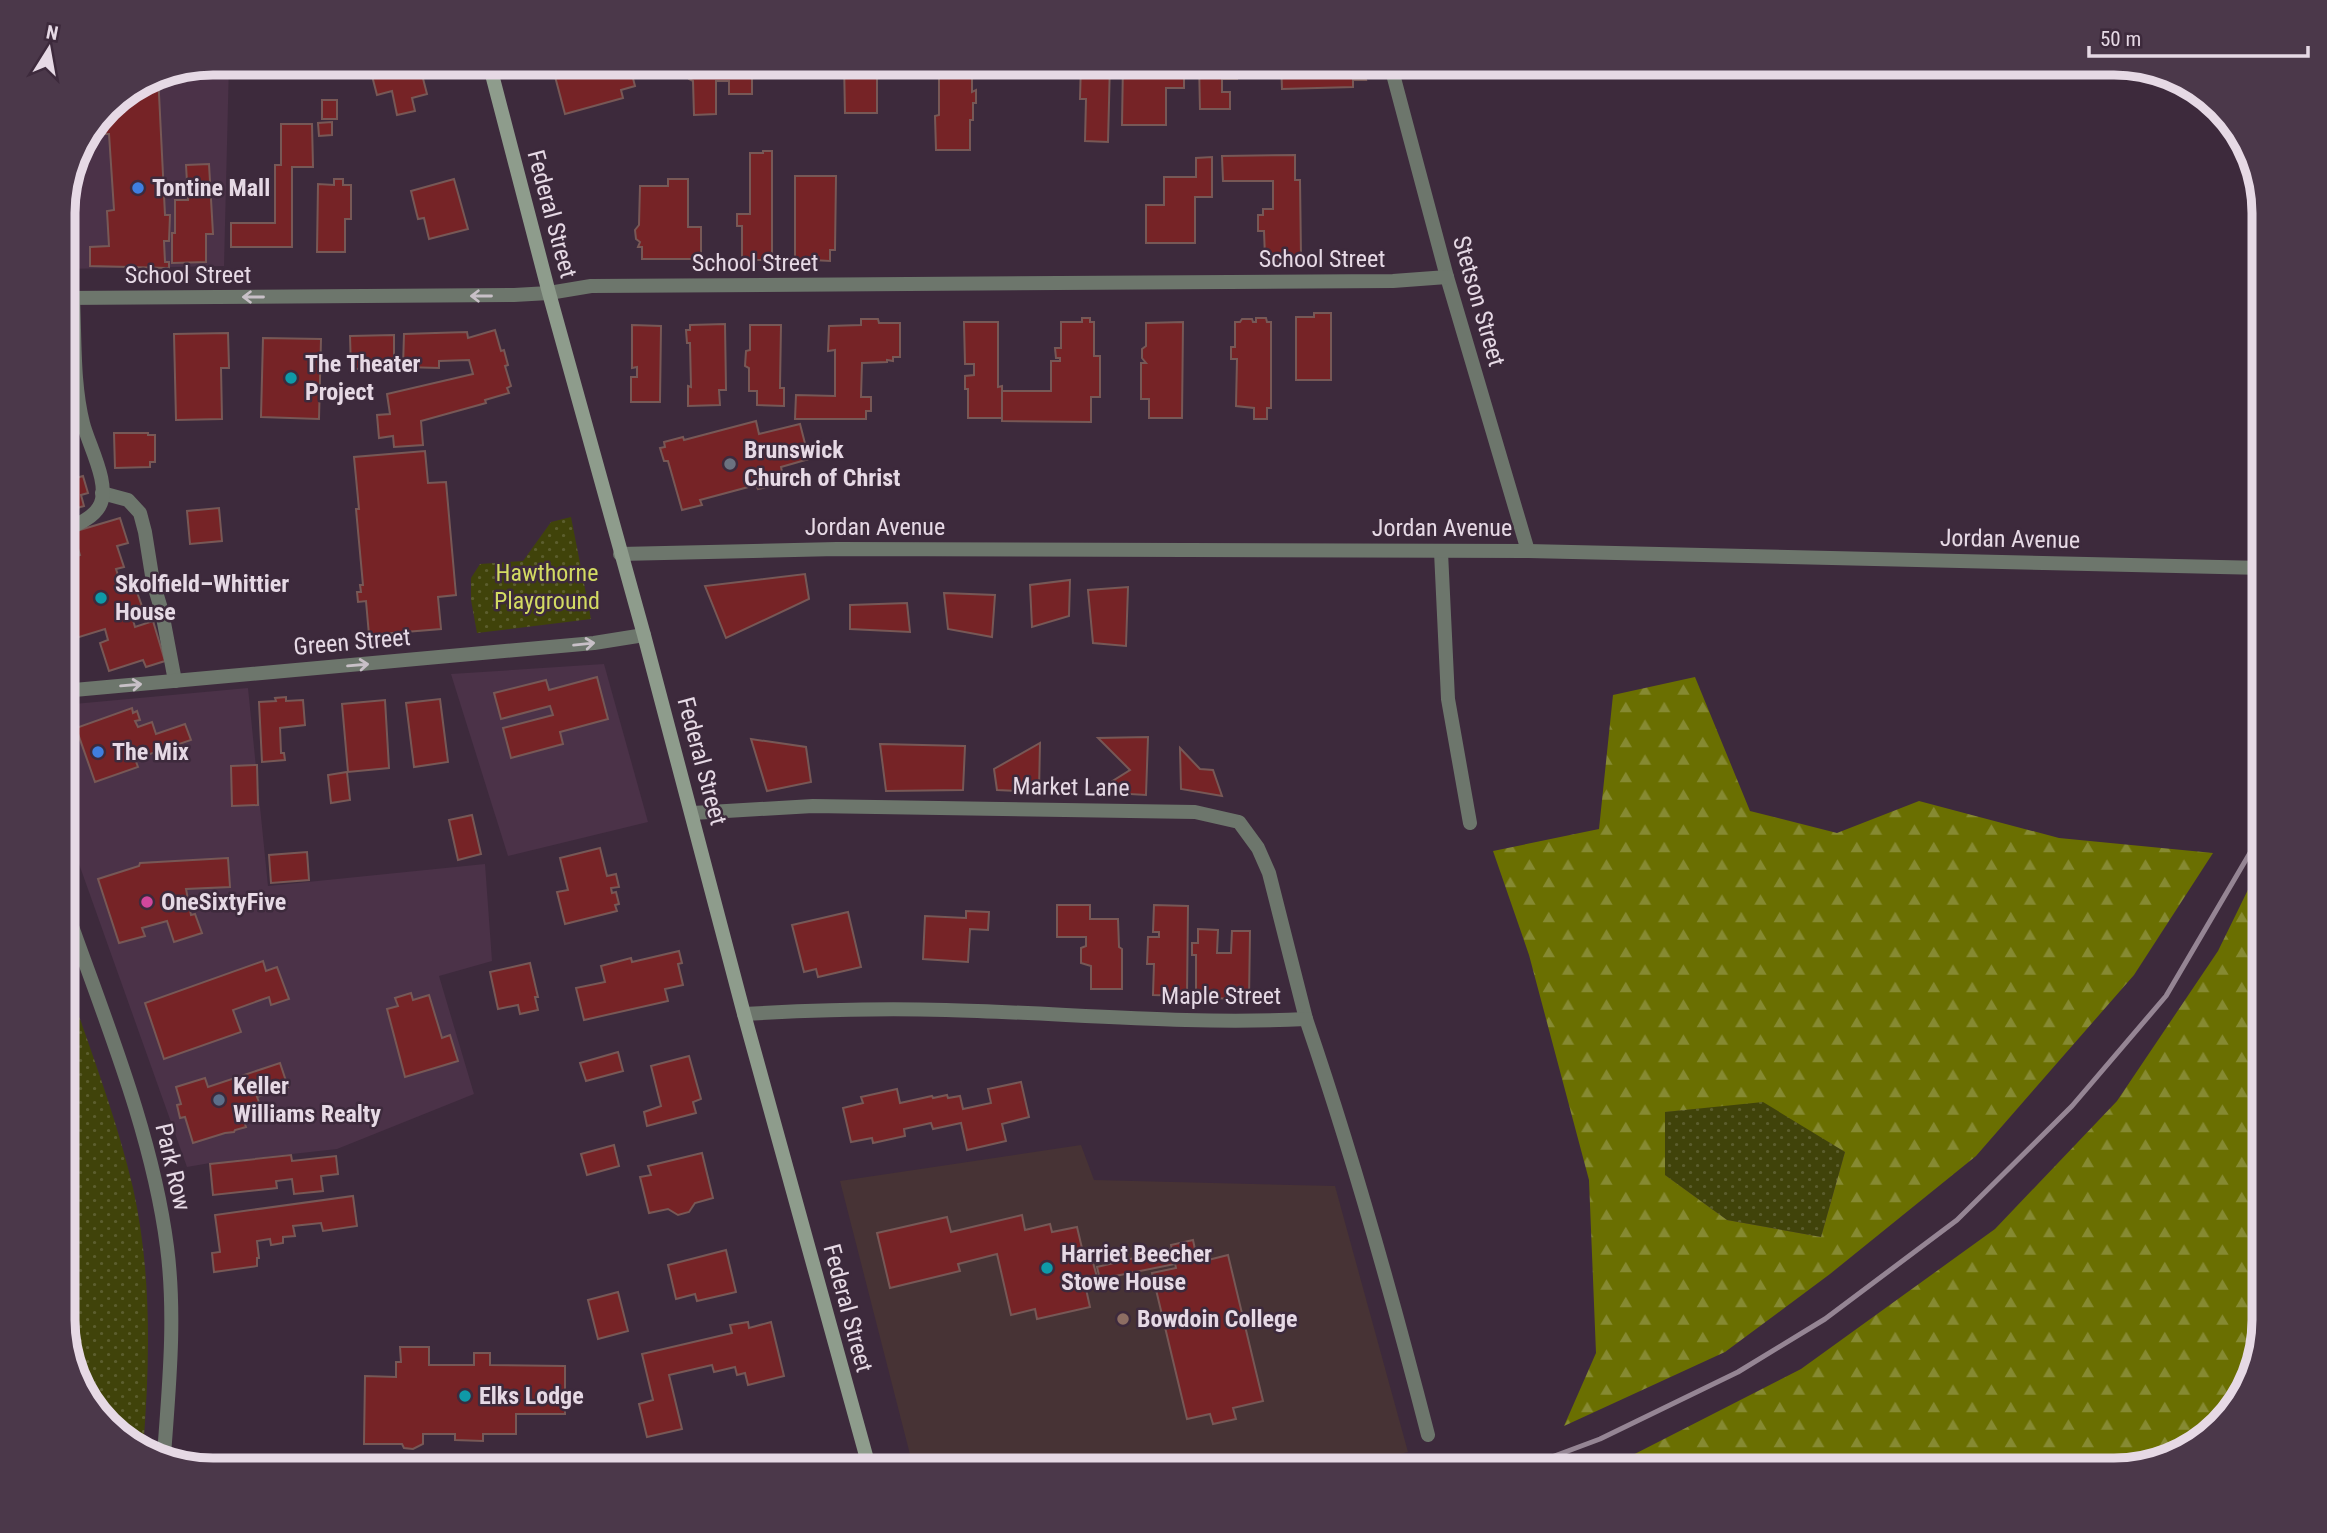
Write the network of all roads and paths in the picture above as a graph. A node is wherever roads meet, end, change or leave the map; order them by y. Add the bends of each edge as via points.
1 (492, 75) edge
2 (1393, 75) edge
3 (1447, 277) junction
4 (549, 293) junction
5 (76, 298) edge
6 (76, 365) edge
7 (102, 493) junction
8 (76, 525) edge
9 (1528, 551) junction
10 (1441, 552) junction
11 (620, 554) junction
12 (2252, 568) edge
13 (644, 635) junction
14 (175, 681) junction
15 (76, 690) edge
16 (692, 813) junction
17 (1470, 823) dead end
18 (76, 938) edge
19 (744, 1014) junction
20 (1306, 1019) junction
21 (1428, 1435) dead end
22 (165, 1448) edge
23 (867, 1458) edge

1 - 4 street, Federal Street
2 - 3 street, Stetson Street
3 - 4 street, School Street via 591,286
3 - 9 street, Stetson Street
4 -> 5 street, School Street
4 - 11 street, Federal Street
6 - 7 street via 82,422 101,475
7 - 8 street via 100,506
7 - 14 street via 128,500 140,513
9 - 10 street, Jordan Avenue
9 - 12 street, Jordan Avenue
10 - 11 street, Jordan Avenue via 837,549
10 - 17 street via 1448,699
11 - 13 street, Federal Street
14 -> 13 street, Green Street via 580,645
13 - 16 street, Federal Street
15 -> 14 street, Green Street
16 - 19 street, Federal Street
16 - 20 street, Market Lane via 813,806 1195,812 1238,822 1258,848 1269,873
18 - 22 street, Park Row via 156,1181 171,1282 172,1351
19 - 20 street, Maple Street via 945,1010 1203,1021
19 - 23 street, Federal Street
20 - 21 street, Maple Street via 1358,1177

